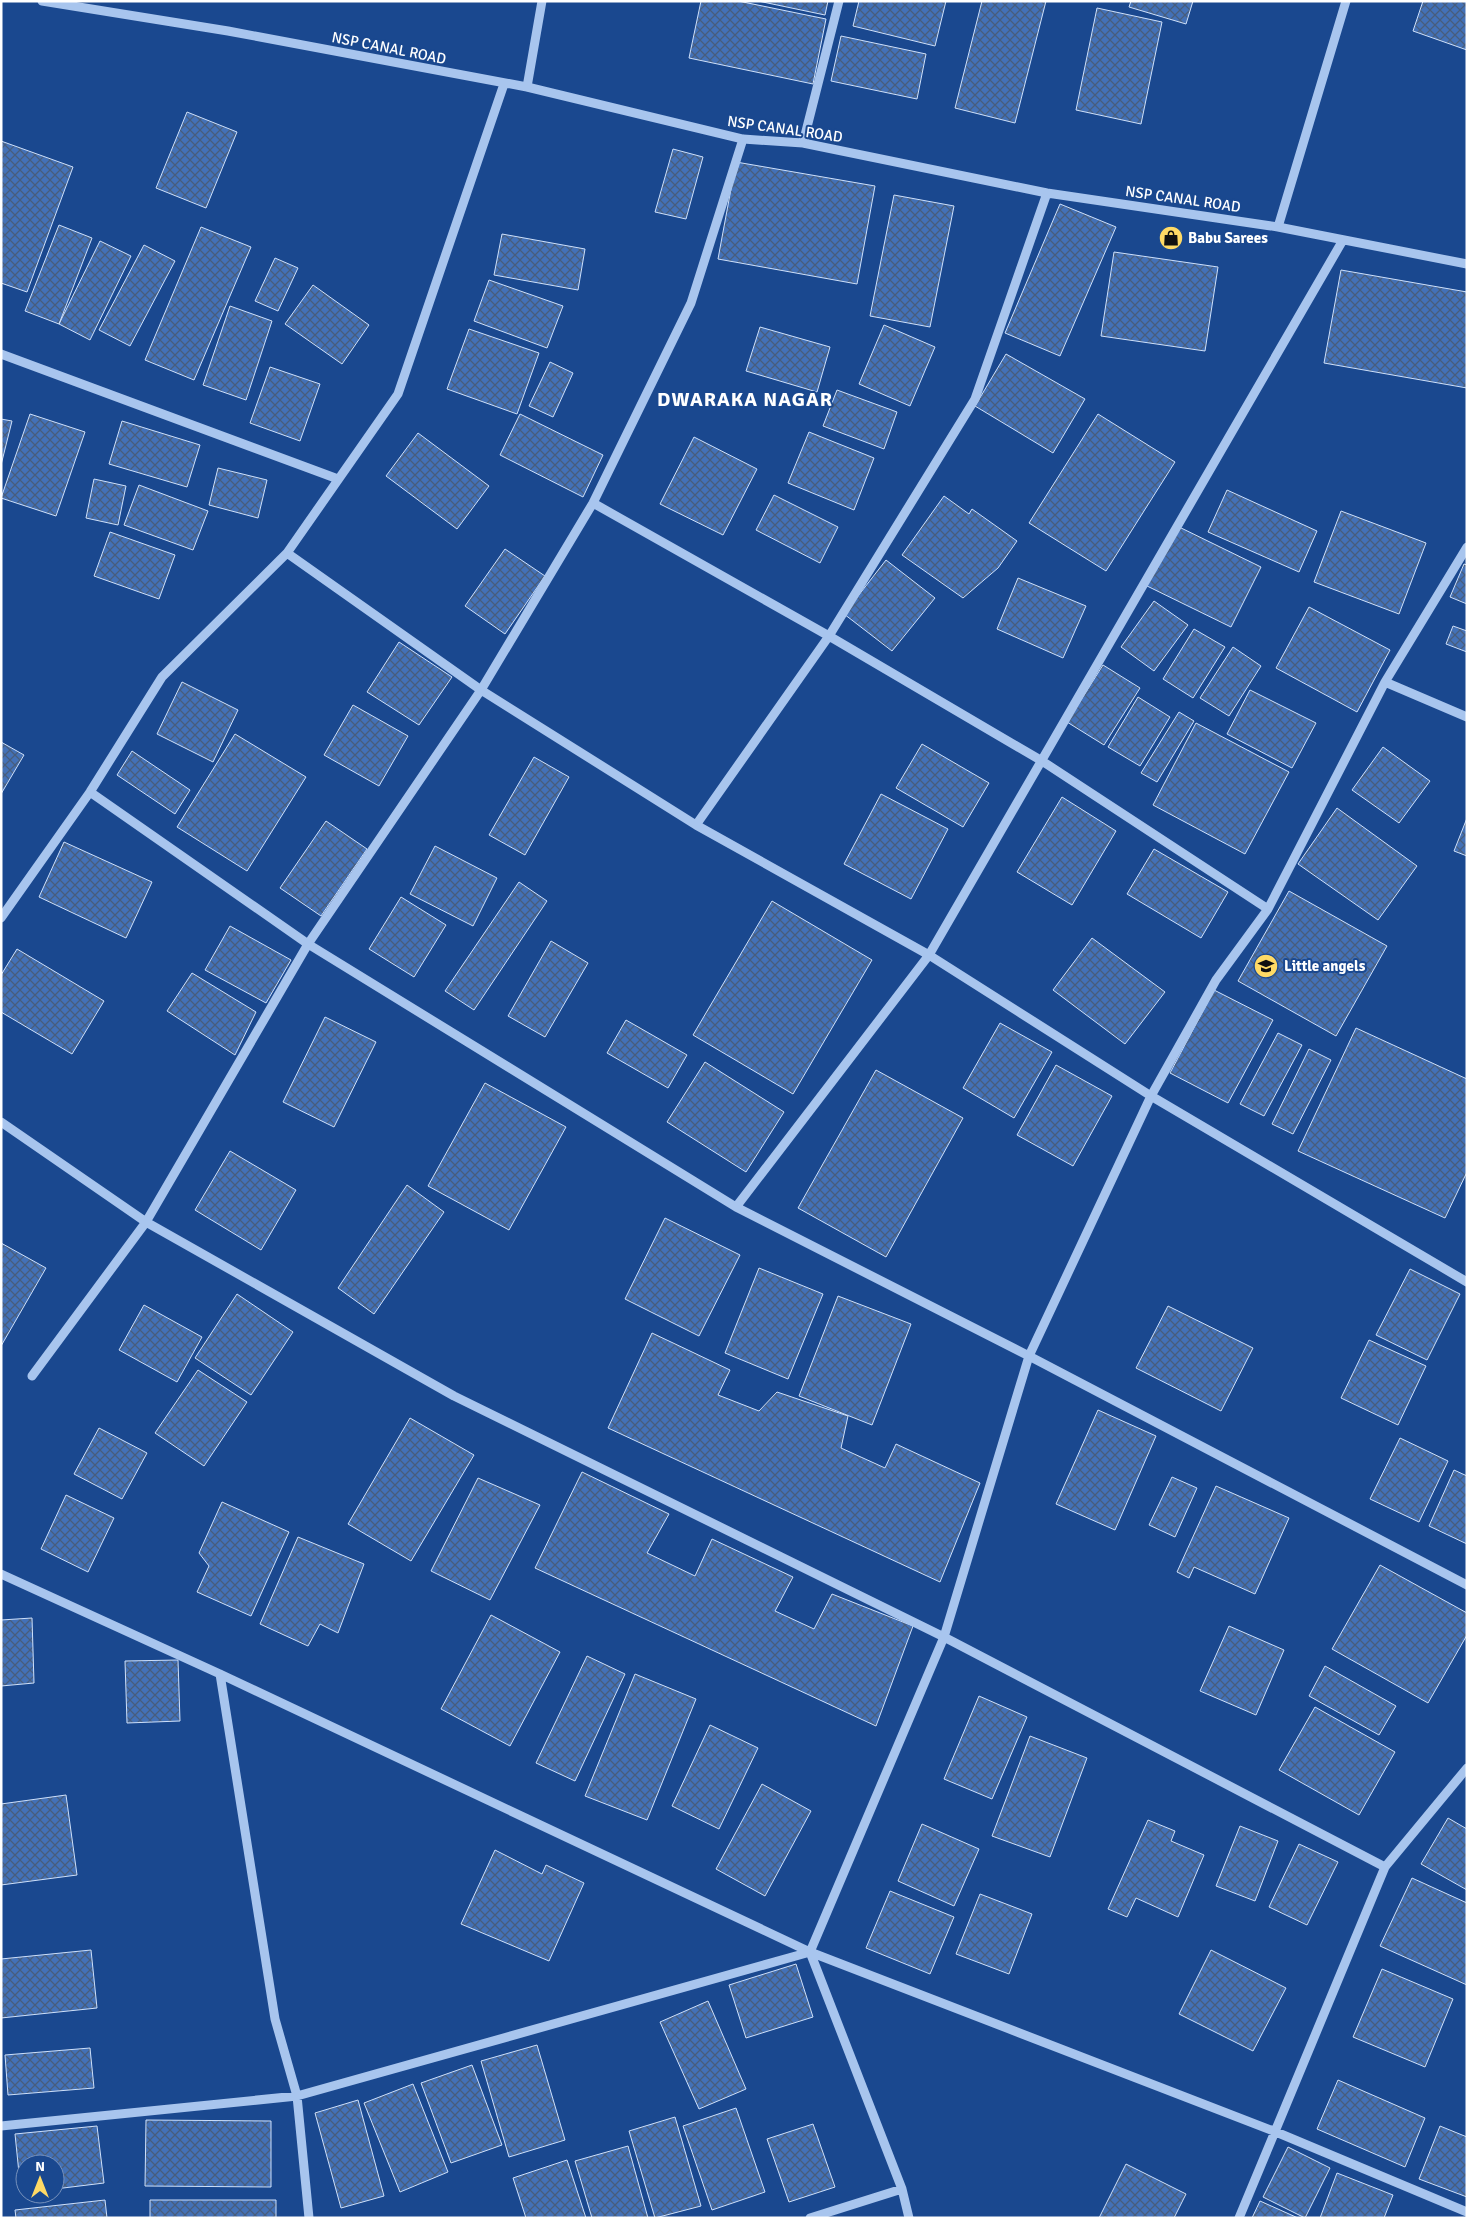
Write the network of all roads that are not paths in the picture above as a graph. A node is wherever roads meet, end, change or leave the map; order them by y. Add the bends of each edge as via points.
1 (42, 1) edge
2 (542, 1) edge
3 (839, 1) edge
4 (1346, 1) edge
5 (504, 84) junction
6 (527, 87) junction
7 (743, 140) junction
8 (803, 143) junction
9 (1047, 193) junction
10 (1278, 227) junction
11 (1343, 240) junction
12 (1467, 264) edge
13 (1, 354) edge
14 (338, 479) junction
15 (594, 503) junction
16 (1467, 547) edge
17 (287, 553) junction
18 (829, 636) junction
19 (1386, 682) junction
20 (481, 690) junction
21 (1467, 718) edge
22 (1042, 761) junction
23 (90, 792) junction
24 (696, 825) junction
25 (1268, 909) junction
26 (1, 918) edge
27 (308, 944) junction
28 (929, 955) junction
29 (1151, 1096) junction
30 (1, 1122) edge
31 (736, 1207) junction
32 (146, 1222) junction
33 (1467, 1282) edge
34 (1029, 1356) junction
35 (32, 1376) dead end
36 (1, 1574) edge
37 (1467, 1585) edge
38 (944, 1637) junction
39 (220, 1674) junction
40 (1467, 1768) edge
41 (1386, 1867) junction
42 (810, 1952) junction
43 (297, 2096) junction
44 (1, 2126) edge
45 (1276, 2132) junction
46 (902, 2189) junction
47 (1467, 2212) edge
48 (308, 2218) edge
49 (810, 2218) edge
50 (909, 2218) edge
51 (1239, 2218) edge

1 - 5 street, NSP CANAL ROAD via 228,31
2 - 6 street
3 - 8 street
4 - 10 street
5 - 6 street, NSP CANAL ROAD
5 - 14 street via 398,394
6 - 7 street, NSP CANAL ROAD
7 - 8 street, NSP CANAL ROAD
7 - 15 street via 691,302
8 - 9 street, NSP CANAL ROAD
9 - 10 street, NSP CANAL ROAD
9 - 18 street via 975,399
10 - 11 street, NSP CANAL ROAD
11 - 12 street, NSP CANAL ROAD
11 - 22 street
13 - 14 street
14 - 17 street
15 - 18 street
15 - 20 street
16 - 19 street
17 - 20 street
17 - 23 street via 162,677
18 - 22 street
18 - 24 street
19 - 21 street
19 - 25 street
20 - 24 street
20 - 27 street
22 - 25 street
22 - 28 street
23 - 26 street
23 - 27 street
24 - 28 street
25 - 29 street via 1216,980
27 - 31 street
27 - 32 street
28 - 29 street
28 - 31 street
29 - 33 street
29 - 34 street
30 - 32 street
31 - 34 street
32 - 35 street
32 - 38 street via 454,1396
34 - 37 street
34 - 38 street
36 - 39 street
38 - 41 street
38 - 42 street
39 - 42 street
39 - 43 street via 275,2018
40 - 41 street
41 - 45 street
42 - 43 street
42 - 45 street
42 - 46 street
43 - 44 street
43 - 48 street
45 - 47 street
45 - 51 street
46 - 49 street
46 - 50 street

